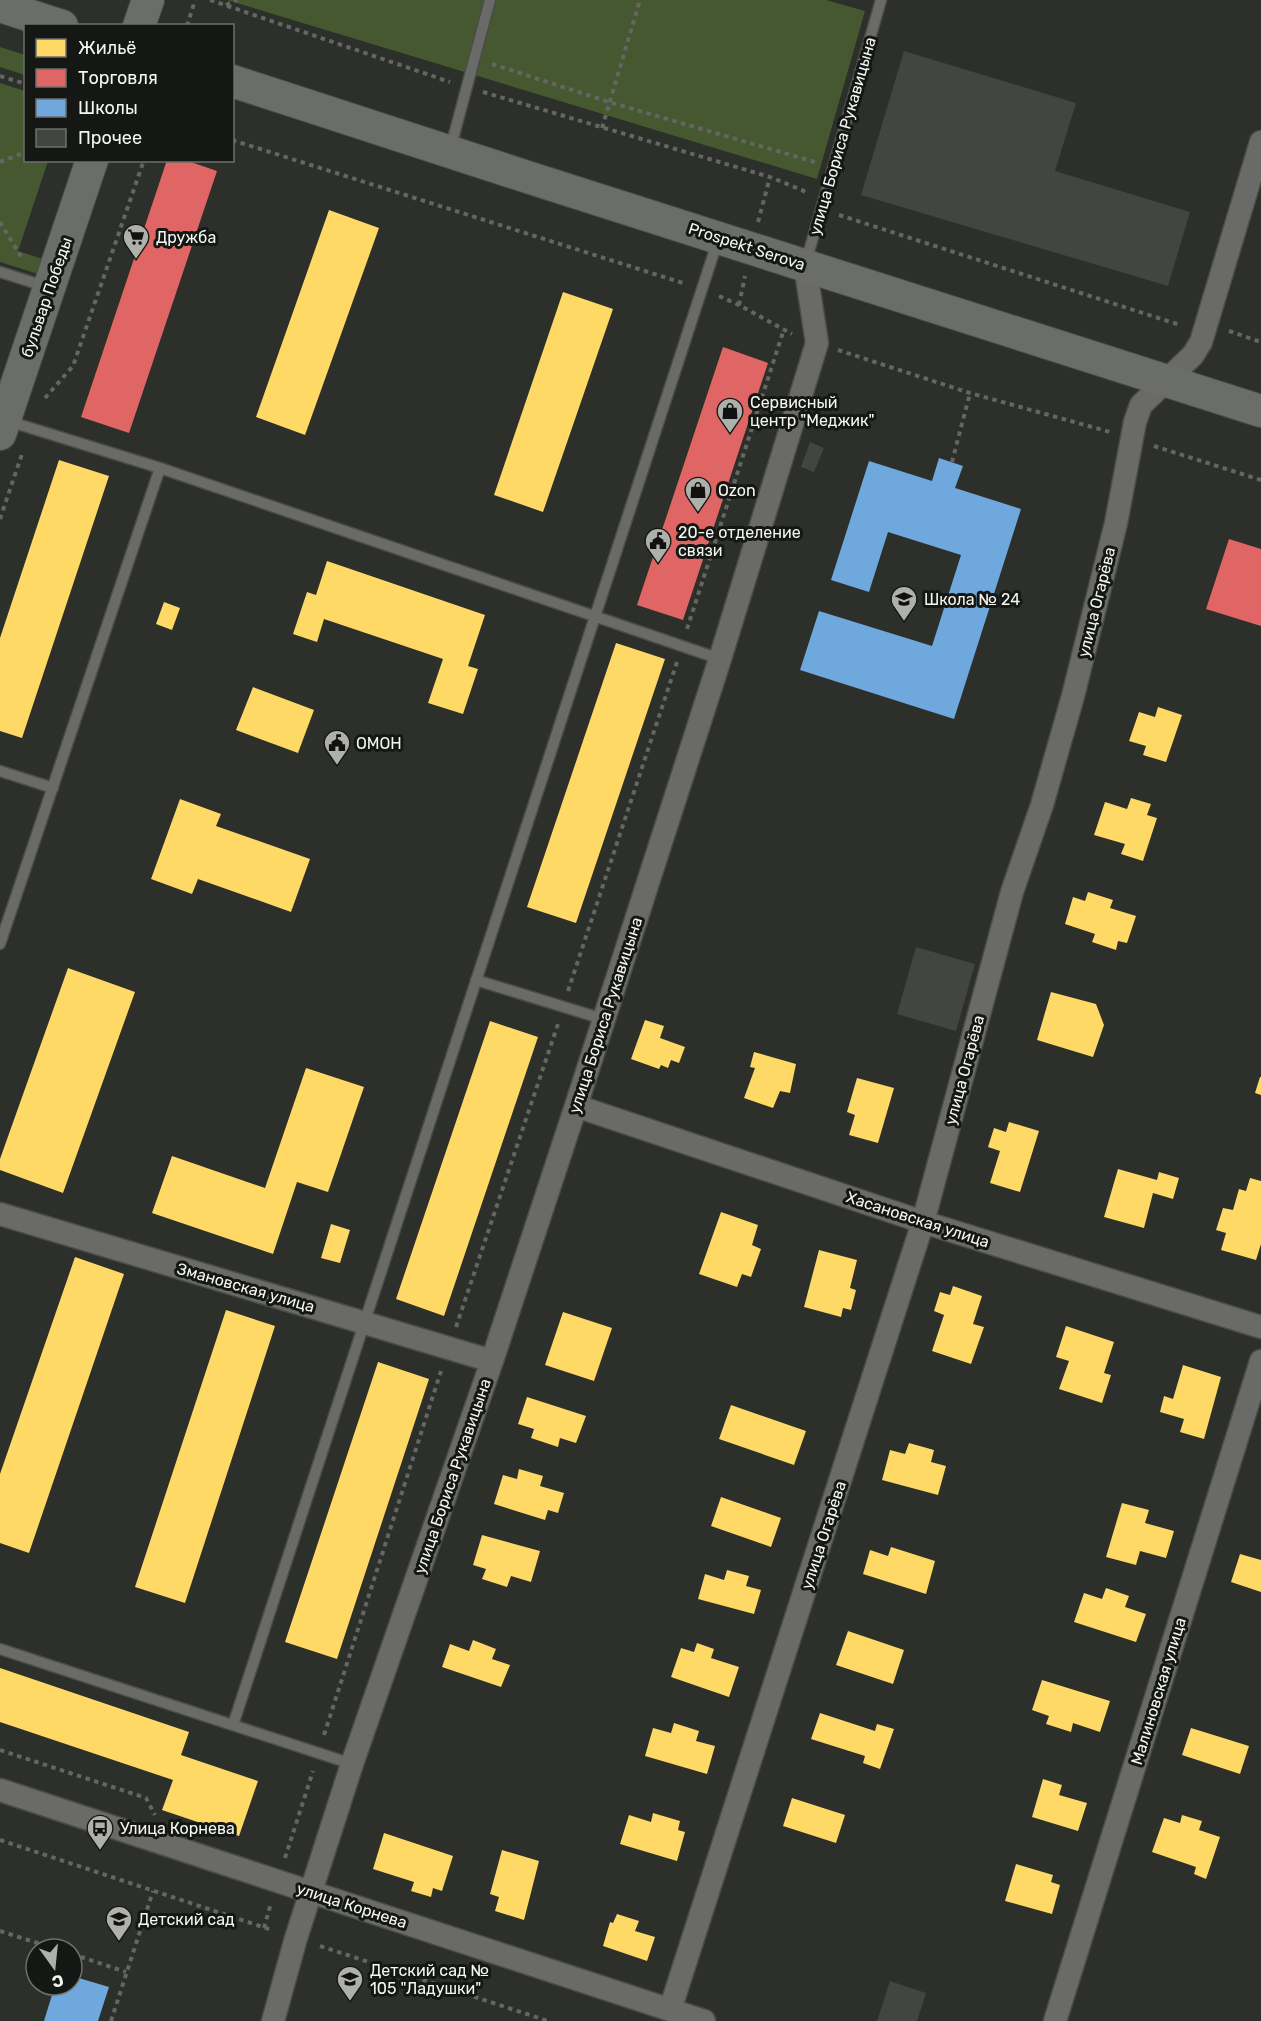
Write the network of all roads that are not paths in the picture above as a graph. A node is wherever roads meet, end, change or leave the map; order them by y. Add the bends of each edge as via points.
1 (148, 0) edge
2 (490, 0) edge
3 (881, 0) edge
4 (0, 6) edge
5 (56, 24) edge
6 (140, 24) edge
7 (234, 82) edge
8 (1261, 142) edge
9 (449, 153) junction
10 (91, 162) edge
11 (718, 237) junction
12 (805, 265) junction
13 (0, 272) edge
14 (44, 286) junction
15 (1166, 380) junction
16 (1261, 411) edge
17 (12, 427) edge
18 (160, 468) junction
19 (594, 616) junction
20 (720, 659) junction
21 (0, 771) edge
22 (53, 788) junction
23 (0, 944) edge
24 (476, 980) junction
25 (603, 1019) junction
26 (576, 1106) junction
27 (0, 1214) edge
28 (923, 1222) junction
29 (364, 1322) junction
30 (1261, 1327) edge
31 (492, 1361) junction
32 (1261, 1361) edge
33 (0, 1649) edge
34 (233, 1725) junction
35 (352, 1764) junction
36 (0, 1790) edge
37 (311, 1891) junction
38 (670, 2010) junction
39 (273, 2021) edge
40 (704, 2021) edge
41 (1055, 2021) edge

1 - 6 main road
2 - 9 lane
3 - 12 lane, улица Бориса Рукавицына
4 - 5 main road
7 - 9 main road, Prospekt Serova
8 - 15 street, улица Огарёва via 1201,342
9 - 11 main road, Prospekt Serova
10 - 14 main road, бульвар Победы
11 - 12 main road, Prospekt Serova
11 - 19 lane
12 - 15 main road, Prospekt Serova
12 - 20 street, улица Бориса Рукавицына via 817,343
13 - 14 lane
14 - 17 main road, бульвар Победы
15 - 16 main road, Prospekt Serova
15 - 28 street, улица Огарёва via 1141,405 1131,439 1116,523 1073,696 1042,805 1011,892
17 - 18 lane
18 - 19 lane
18 - 22 lane
19 - 20 lane
19 - 24 lane
20 - 25 street, улица Бориса Рукавицына
21 - 22 lane
22 - 23 lane
24 - 25 lane
24 - 29 lane
25 - 26 street, улица Бориса Рукавицына
26 - 28 street, Хасановская улица
26 - 31 street, улица Бориса Рукавицына
27 - 29 street, Змановская улица
28 - 30 street, Хасановская улица
28 - 38 street, улица Огарёва
29 - 31 street, Змановская улица
29 - 34 lane
31 - 35 street, улица Бориса Рукавицына
32 - 41 street, Малиновская улица
33 - 34 lane
34 - 35 lane
35 - 37 street, улица Бориса Рукавицына
36 - 37 street, улица Корнева
37 - 38 street, улица Корнева
37 - 39 street, улица Бориса Рукавицына
38 - 40 street, улица Корнева

